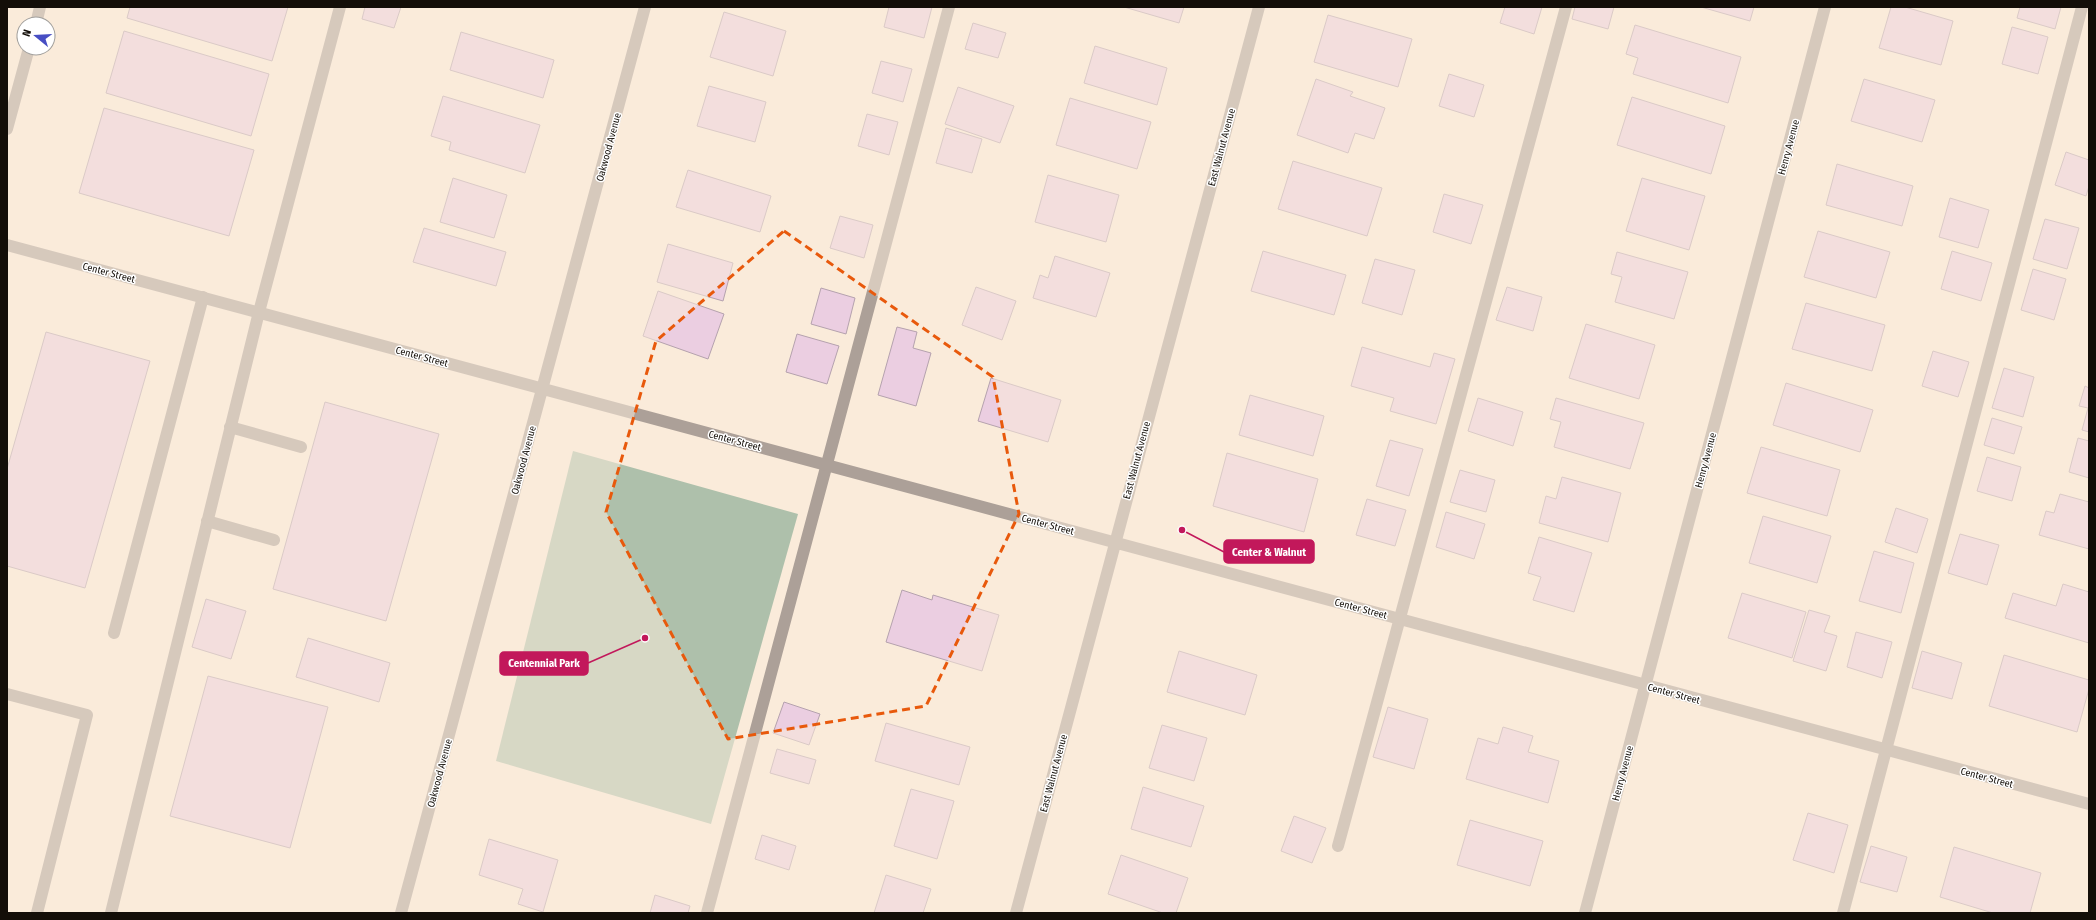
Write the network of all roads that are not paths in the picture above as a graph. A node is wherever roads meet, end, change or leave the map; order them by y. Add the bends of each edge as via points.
1 (340, 7) edge
2 (645, 7) edge
3 (949, 7) edge
4 (1258, 7) edge
5 (1566, 7) edge
6 (1825, 7) edge
7 (2082, 7) edge
8 (27, 56) edge
9 (7, 129) edge
10 (7, 245) edge
11 (203, 298) junction
12 (259, 312) junction
13 (543, 389) junction
14 (230, 428) junction
15 (301, 448) dead end
16 (826, 464) junction
17 (207, 522) junction
18 (274, 540) dead end
19 (1114, 542) junction
20 (1398, 618) junction
21 (114, 633) dead end
22 (1646, 685) junction
23 (7, 694) edge
24 (1886, 750) junction
25 (2089, 804) edge
26 (1338, 846) dead end
27 (37, 913) edge
28 (111, 913) edge
29 (401, 913) edge
30 (707, 913) edge
31 (1016, 913) edge
32 (1585, 913) edge
33 (1843, 913) edge

1 - 12 street
2 - 13 street, Oakwood Avenue
3 - 16 street
4 - 19 street, East Walnut Avenue
5 - 20 street
6 - 22 street, Henry Avenue
7 - 24 street
8 - 9 street
10 - 11 street, Center Street
11 - 12 street, Center Street
11 - 21 street
12 - 13 street, Center Street
12 - 14 street
13 - 16 street, Center Street
13 - 29 street, Oakwood Avenue
14 - 15 street
14 - 17 street
16 - 19 street, Center Street
16 - 30 street
17 - 18 street
17 - 28 street
19 - 20 street, Center Street
19 - 31 street, East Walnut Avenue
20 - 22 street, Center Street
20 - 26 street
22 - 24 street, Center Street
22 - 32 street, Henry Avenue
23 - 27 street via 87,715
24 - 25 street, Center Street
24 - 33 street

